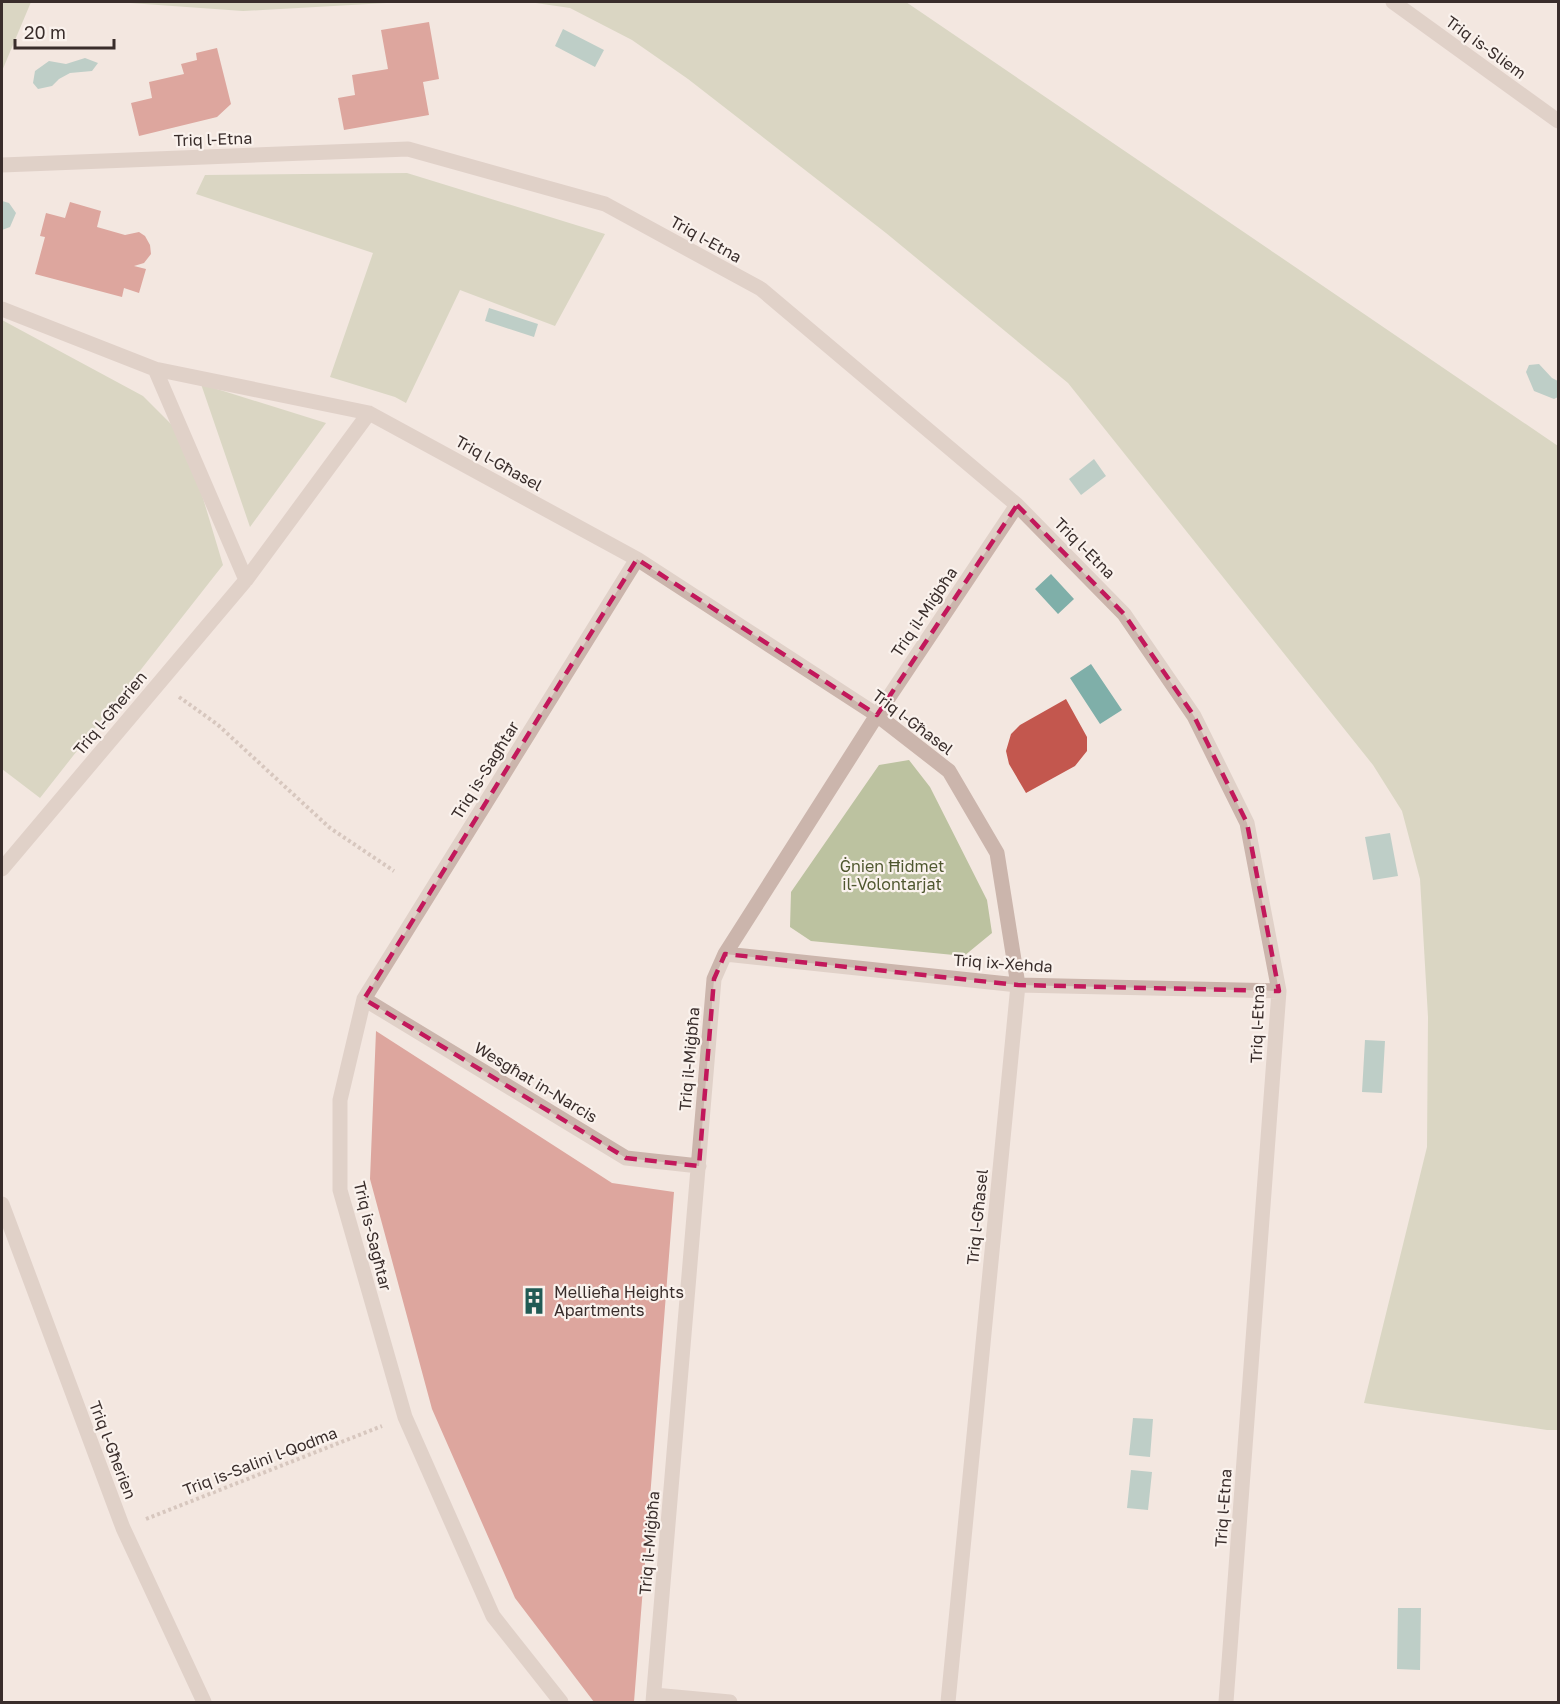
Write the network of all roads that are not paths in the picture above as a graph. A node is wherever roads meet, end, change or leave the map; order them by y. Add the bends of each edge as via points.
1 (1393, 2) edge
2 (1558, 121) edge
3 (2, 165) edge
4 (2, 309) edge
5 (155, 369) junction
6 (369, 413) junction
7 (1017, 505) junction
8 (637, 559) junction
9 (246, 580) junction
10 (877, 715) junction
11 (2, 869) edge
12 (725, 954) junction
13 (1018, 985) junction
14 (1280, 991) junction
15 (364, 999) junction
16 (699, 1167) junction
17 (2, 1204) edge
18 (653, 1699) edge
19 (204, 1702) edge
20 (561, 1702) edge
21 (730, 1702) edge
22 (948, 1702) edge
23 (1226, 1702) edge

1 - 2 street, Triq is-Sliem
3 - 7 street, Triq l-Etna via 408,149 605,204 761,289
4 - 5 street, Triq l-Għasel
5 - 6 street, Triq l-Għasel
5 - 9 street
6 - 8 street, Triq l-Għasel
6 - 9 street, Triq l-Għerien
7 - 10 street, Triq il-Miġbħa
7 - 14 street, Triq l-Etna via 1124,614 1194,716 1247,823
8 - 10 street, Triq l-Għasel
8 - 15 street, Triq is-Sagħtar
9 - 11 street, Triq l-Għerien
10 - 12 street, Triq il-Miġbħa
10 - 13 street, Triq l-Għasel via 949,771 997,854
12 - 13 street, Triq ix-Xehda
12 - 16 street, Triq il-Miġbħa via 714,979
13 - 14 street, Triq ix-Xehda
13 - 22 street, Triq l-Għasel
14 - 23 street, Triq l-Etna
15 - 16 street, Wesgħat in-Narcis via 626,1158
15 - 20 street, Triq is-Sagħtar via 340,1100 340,1190 405,1417 492,1616
16 - 18 street, Triq il-Miġbħa
17 - 19 street, Triq l-Għerien via 123,1528
18 - 21 street

